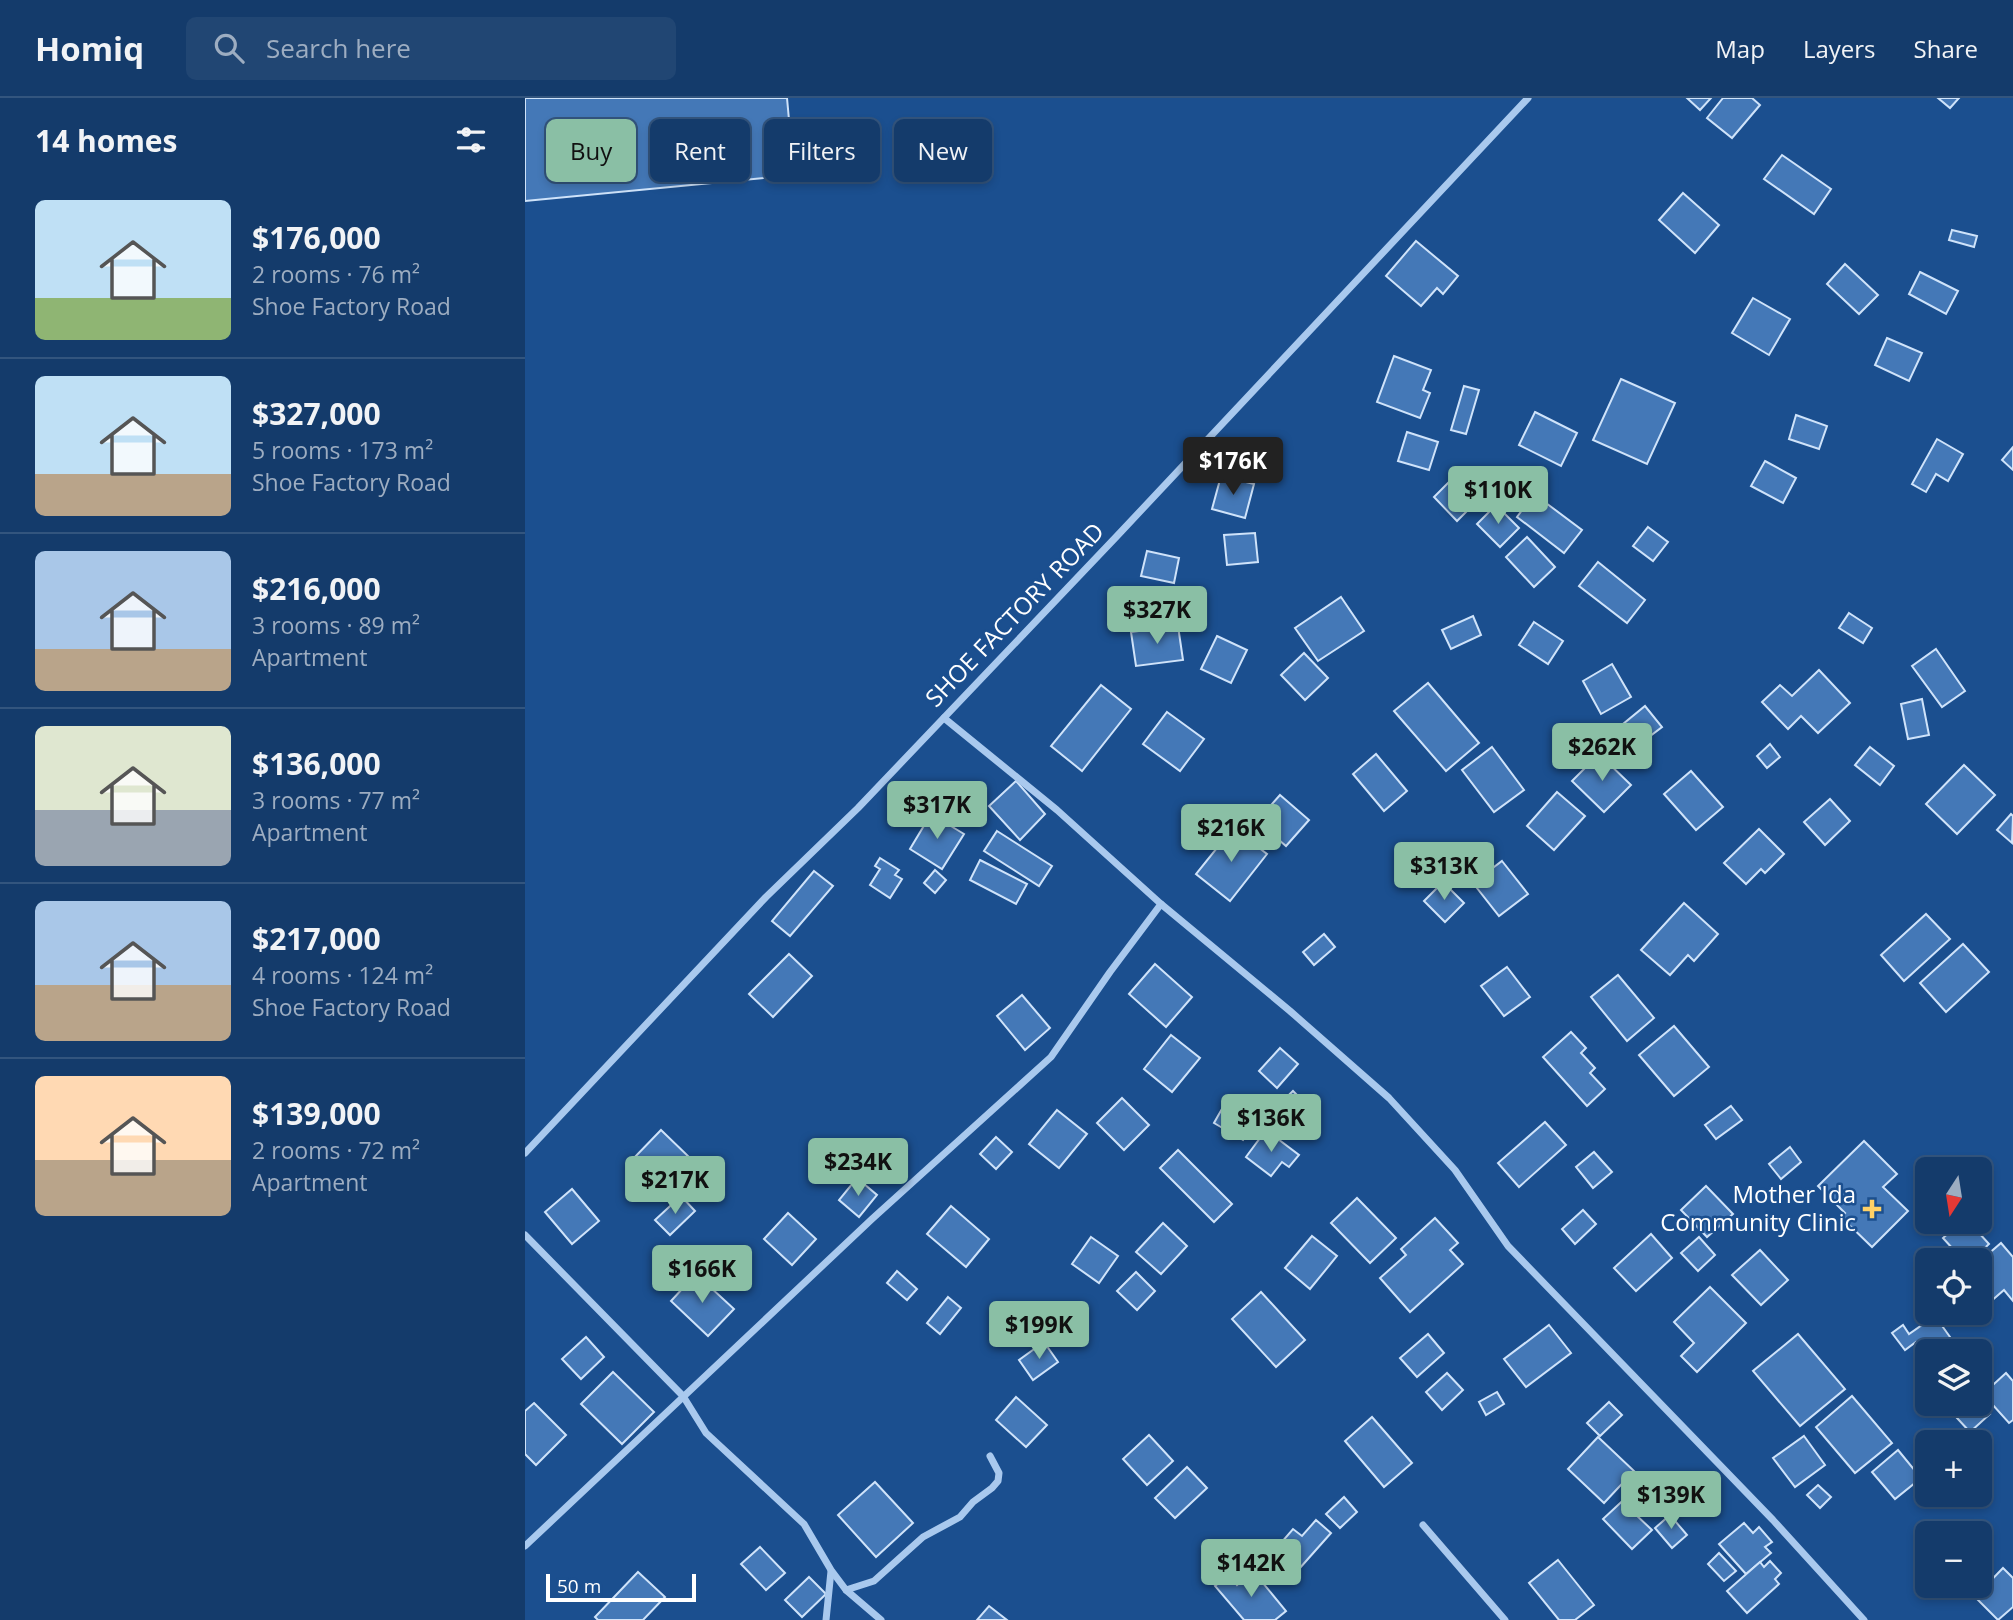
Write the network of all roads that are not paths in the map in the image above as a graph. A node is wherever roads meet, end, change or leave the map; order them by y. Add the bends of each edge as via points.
1 (1528, 98) edge
2 (944, 718) junction
3 (1161, 904) junction
4 (525, 1153) edge
5 (525, 1235) edge
6 (683, 1396) junction
7 (990, 1455) dead end
8 (1423, 1525) dead end
9 (525, 1546) edge
10 (831, 1570) junction
11 (846, 1590) junction
12 (826, 1620) edge
13 (881, 1620) edge
14 (1505, 1620) edge
15 (1864, 1620) edge

1 - 2 street, SHOE FACTORY ROAD
2 - 3 street via 1057,810
2 - 4 street, SHOE FACTORY ROAD via 766,897
3 - 6 street via 1051,1057
3 - 15 street via 1389,1098 1455,1170 1508,1246
5 - 6 street
6 - 9 street
6 - 10 street via 706,1433 804,1524
7 - 11 street via 999,1473 992,1488 960,1517 923,1537 874,1581
8 - 14 street
10 - 11 street
10 - 12 street
11 - 13 street

